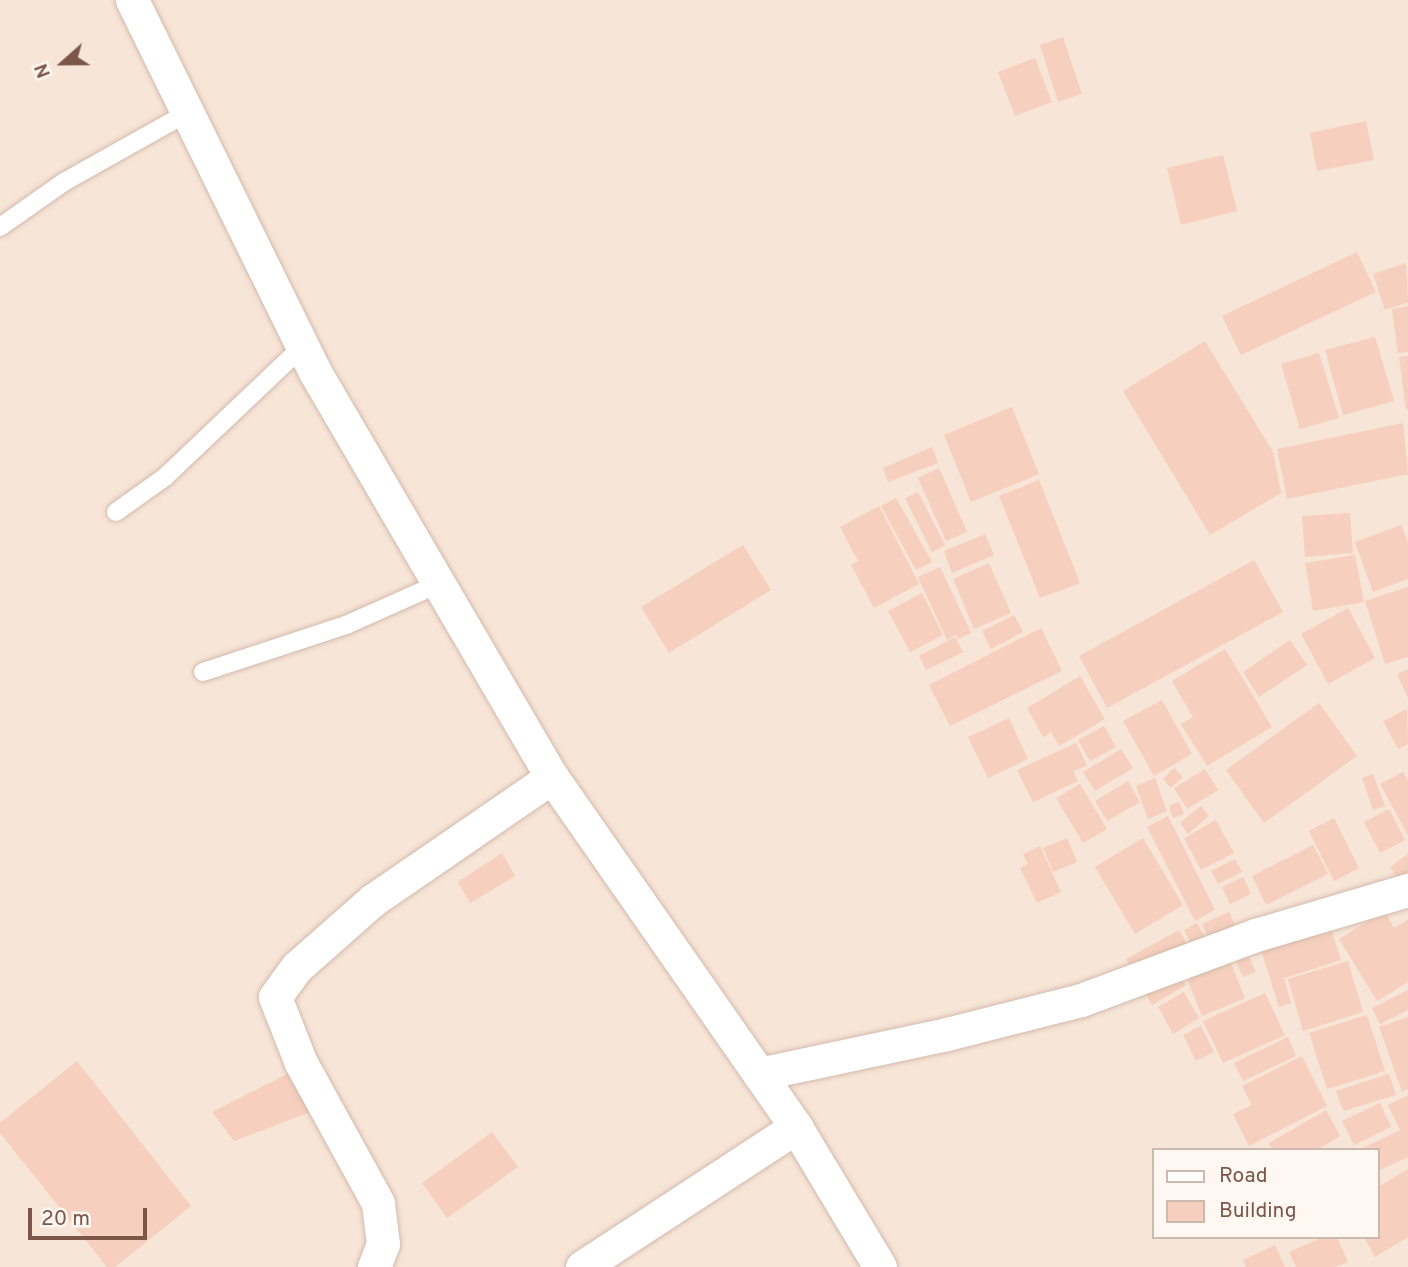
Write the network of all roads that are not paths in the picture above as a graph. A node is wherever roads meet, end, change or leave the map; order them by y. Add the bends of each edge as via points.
1 (132, 0) edge
2 (187, 113) junction
3 (0, 227) edge
4 (302, 347) junction
5 (116, 512) dead end
6 (438, 584) junction
7 (203, 672) dead end
8 (552, 778) junction
9 (1408, 890) edge
10 (759, 1074) junction
11 (796, 1127) junction
12 (374, 1267) edge
13 (584, 1267) edge
14 (880, 1267) edge

1 - 2 street
2 - 3 lane via 64,182
2 - 4 street
4 - 5 lane via 165,477
4 - 6 street
6 - 7 lane via 346,625
6 - 8 street
8 - 10 street
8 - 12 street via 373,900 297,967 275,997 301,1063 378,1203 383,1244
9 - 10 street via 1256,935 1081,1000
10 - 11 street
11 - 13 street
11 - 14 street

